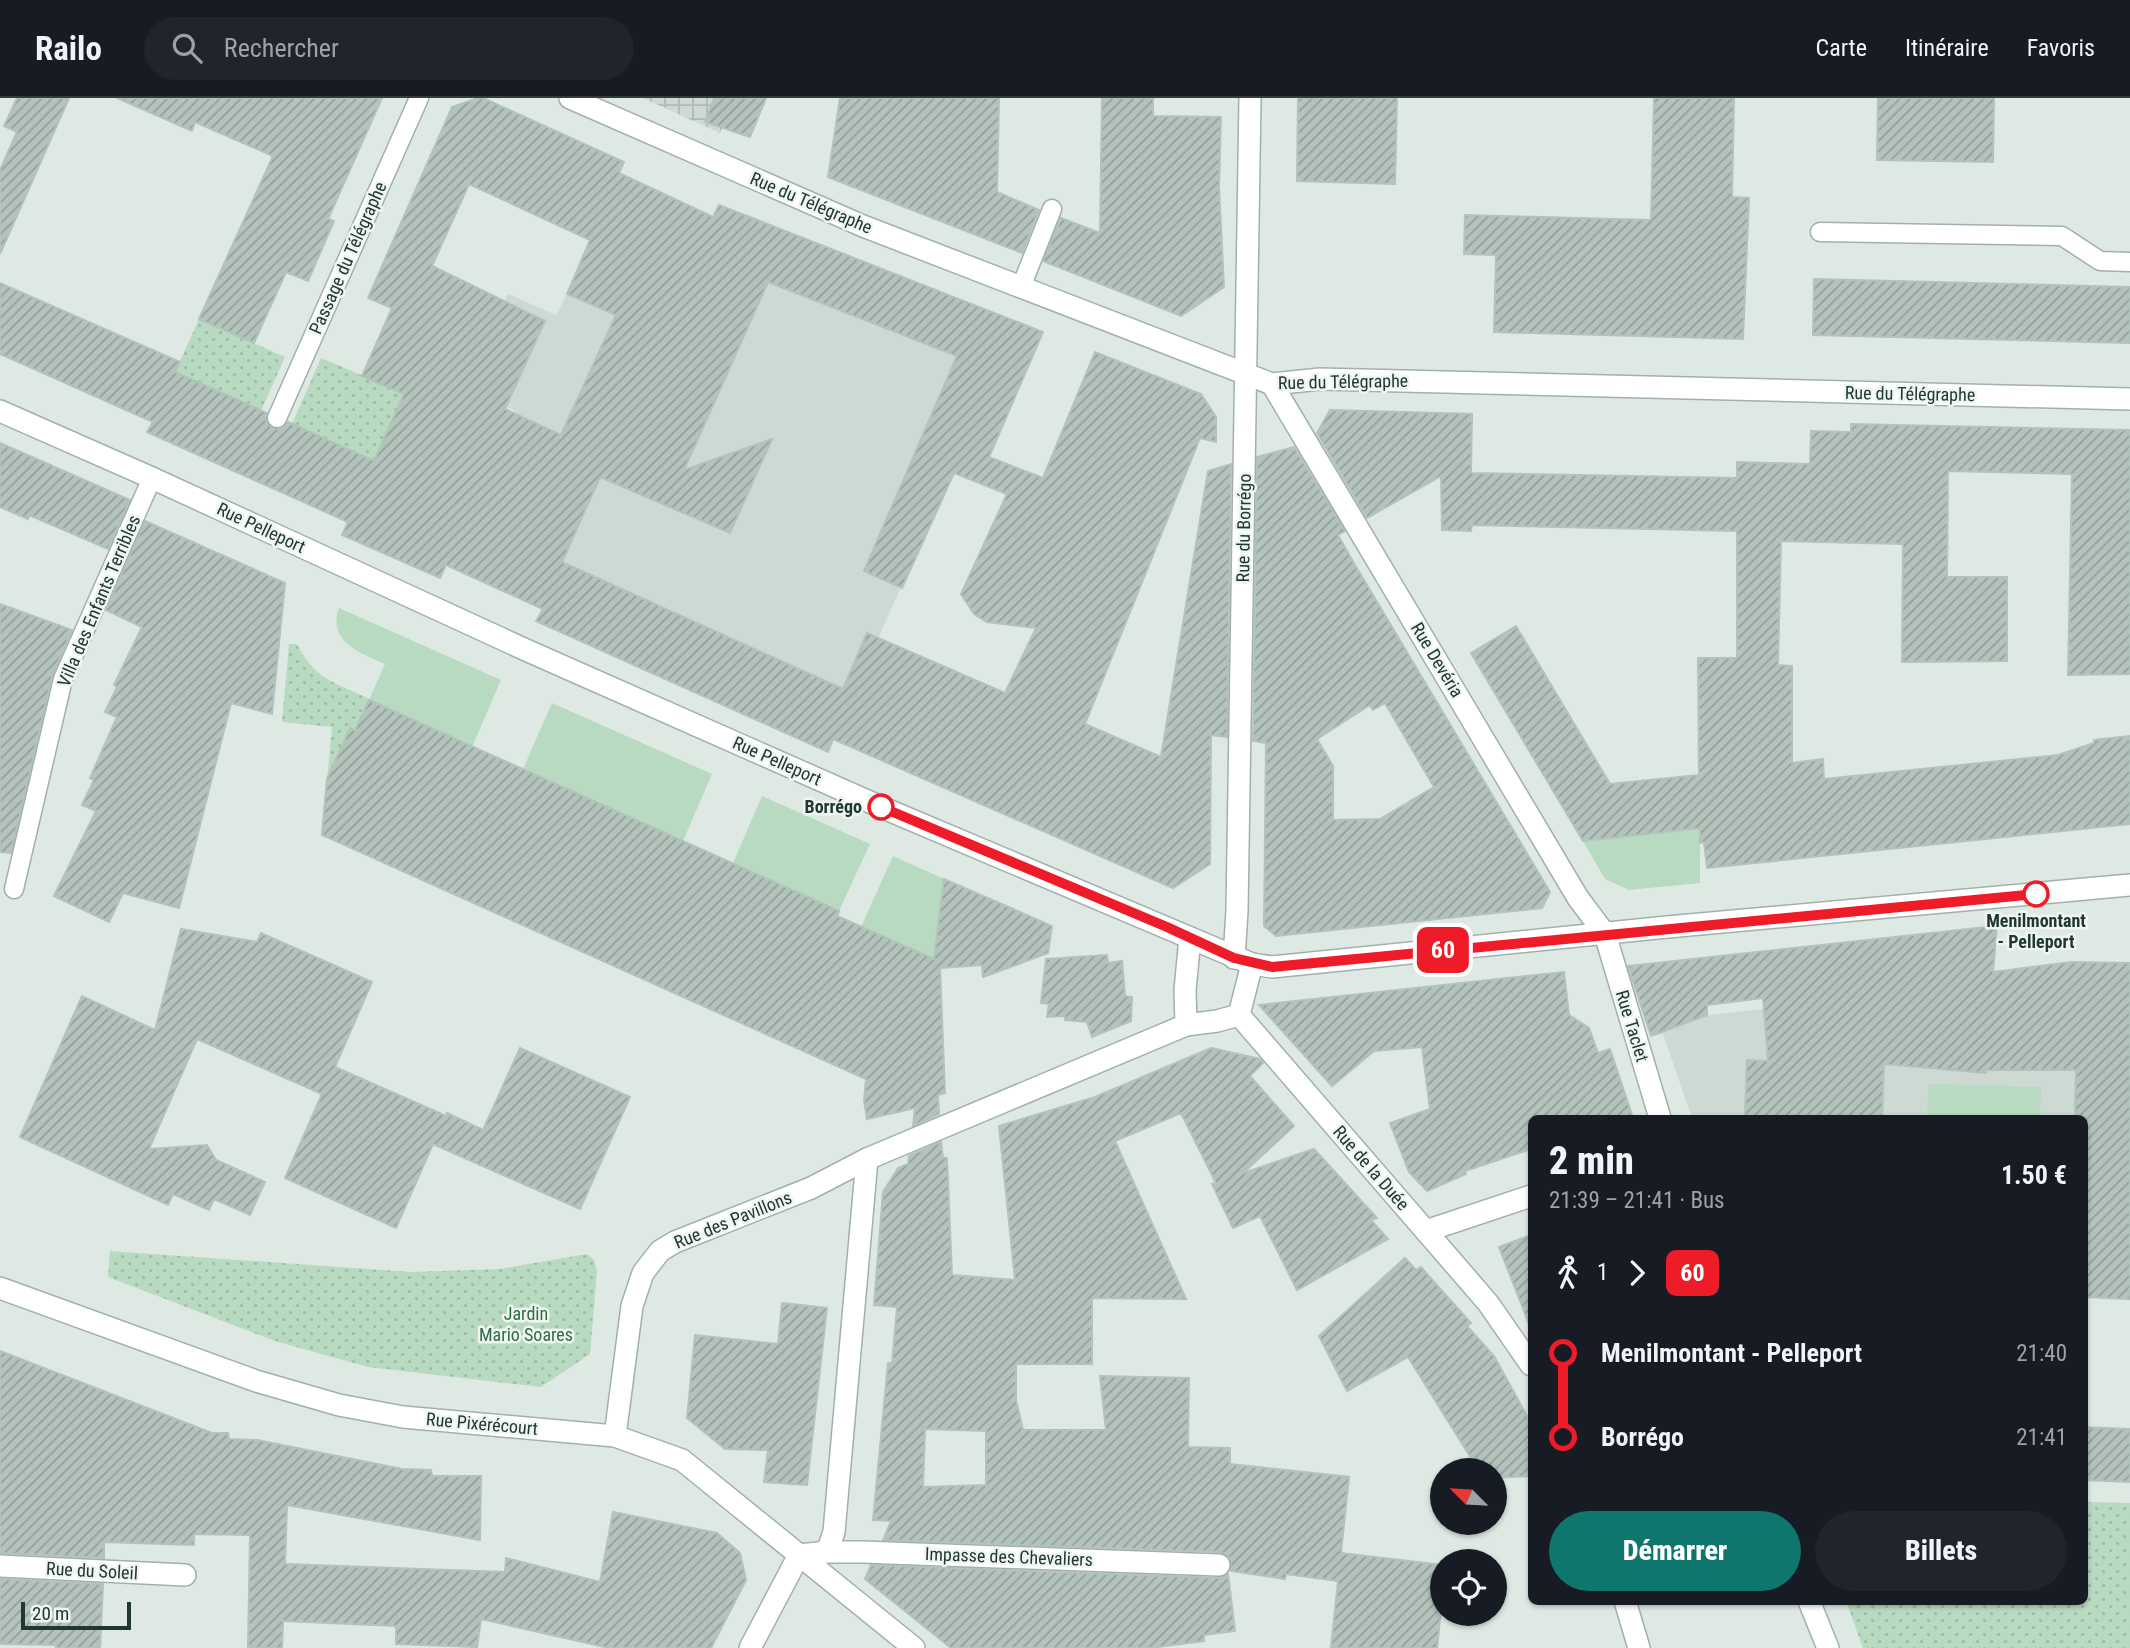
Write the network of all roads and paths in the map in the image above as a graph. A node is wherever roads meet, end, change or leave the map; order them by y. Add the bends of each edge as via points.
1 (419, 98) edge
2 (570, 98) edge
3 (1250, 98) edge
4 (1052, 209) dead end
5 (1820, 232) dead end
6 (2130, 262) edge
7 (1021, 287) junction
8 (1245, 373) junction
9 (1272, 384) junction
10 (2130, 399) edge
11 (0, 411) edge
12 (277, 418) dead end
13 (152, 478) junction
14 (2130, 885) edge
15 (14, 889) dead end
16 (1605, 934) junction
17 (1190, 938) junction
18 (1243, 961) junction
19 (1238, 1015) junction
20 (1186, 1025) junction
21 (1659, 1115) edge
22 (867, 1159) junction
23 (1528, 1197) edge
24 (1426, 1231) junction
25 (0, 1288) edge
26 (1528, 1361) edge
27 (615, 1436) junction
28 (827, 1552) junction
29 (799, 1555) junction
30 (1219, 1565) dead end
31 (0, 1566) edge
32 (185, 1575) dead end
33 (1626, 1605) edge
34 (1811, 1605) edge
35 (750, 1648) edge
36 (914, 1648) edge
37 (1639, 1648) edge
38 (1828, 1648) edge

1 - 12 lane, Passage du Télégraphe
2 - 7 street, Rue du Télégraphe via 863,226
3 - 8 street, Rue du Borrégo
4 - 7 lane
5 - 6 lane via 2062,236 2100,261
7 - 8 street, Rue du Télégraphe
8 - 9 street, Rue du Télégraphe
8 - 18 street, Rue du Borrégo via 1238,884
9 - 10 street, Rue du Télégraphe via 1320,379
9 - 16 street, Rue Devéria via 1578,898
11 - 13 street, Rue Pelleport
13 - 15 lane, Villa des Enfants Terribles via 63,679
13 - 17 street, Rue Pelleport via 526,650
14 - 16 street, Rue Pelleport
16 - 18 street, Rue Pelleport via 1272,967
16 - 21 street, Rue Taclet
17 - 18 street, Rue Pelleport
17 - 20 street
18 - 19 street
19 - 20 street, Rue des Pavillons
19 - 24 street, Rue de la Duée
20 - 22 street, Rue des Pavillons
22 - 27 street, Rue des Pavillons via 811,1188 660,1251 643,1273 632,1306
22 - 28 street via 834,1532
23 - 24 street
24 - 26 street, Rue de la Duée via 1488,1303
25 - 27 street, Rue Pixérécourt via 256,1381 339,1405 402,1417
27 - 29 street, Rue Pixérécourt via 682,1460
28 - 29 street, Impasse des Chevaliers
28 - 30 street, Impasse des Chevaliers
29 - 35 street
29 - 36 street, Rue Pixérécourt
31 - 32 street, Rue du Soleil
33 - 37 street
34 - 38 street

